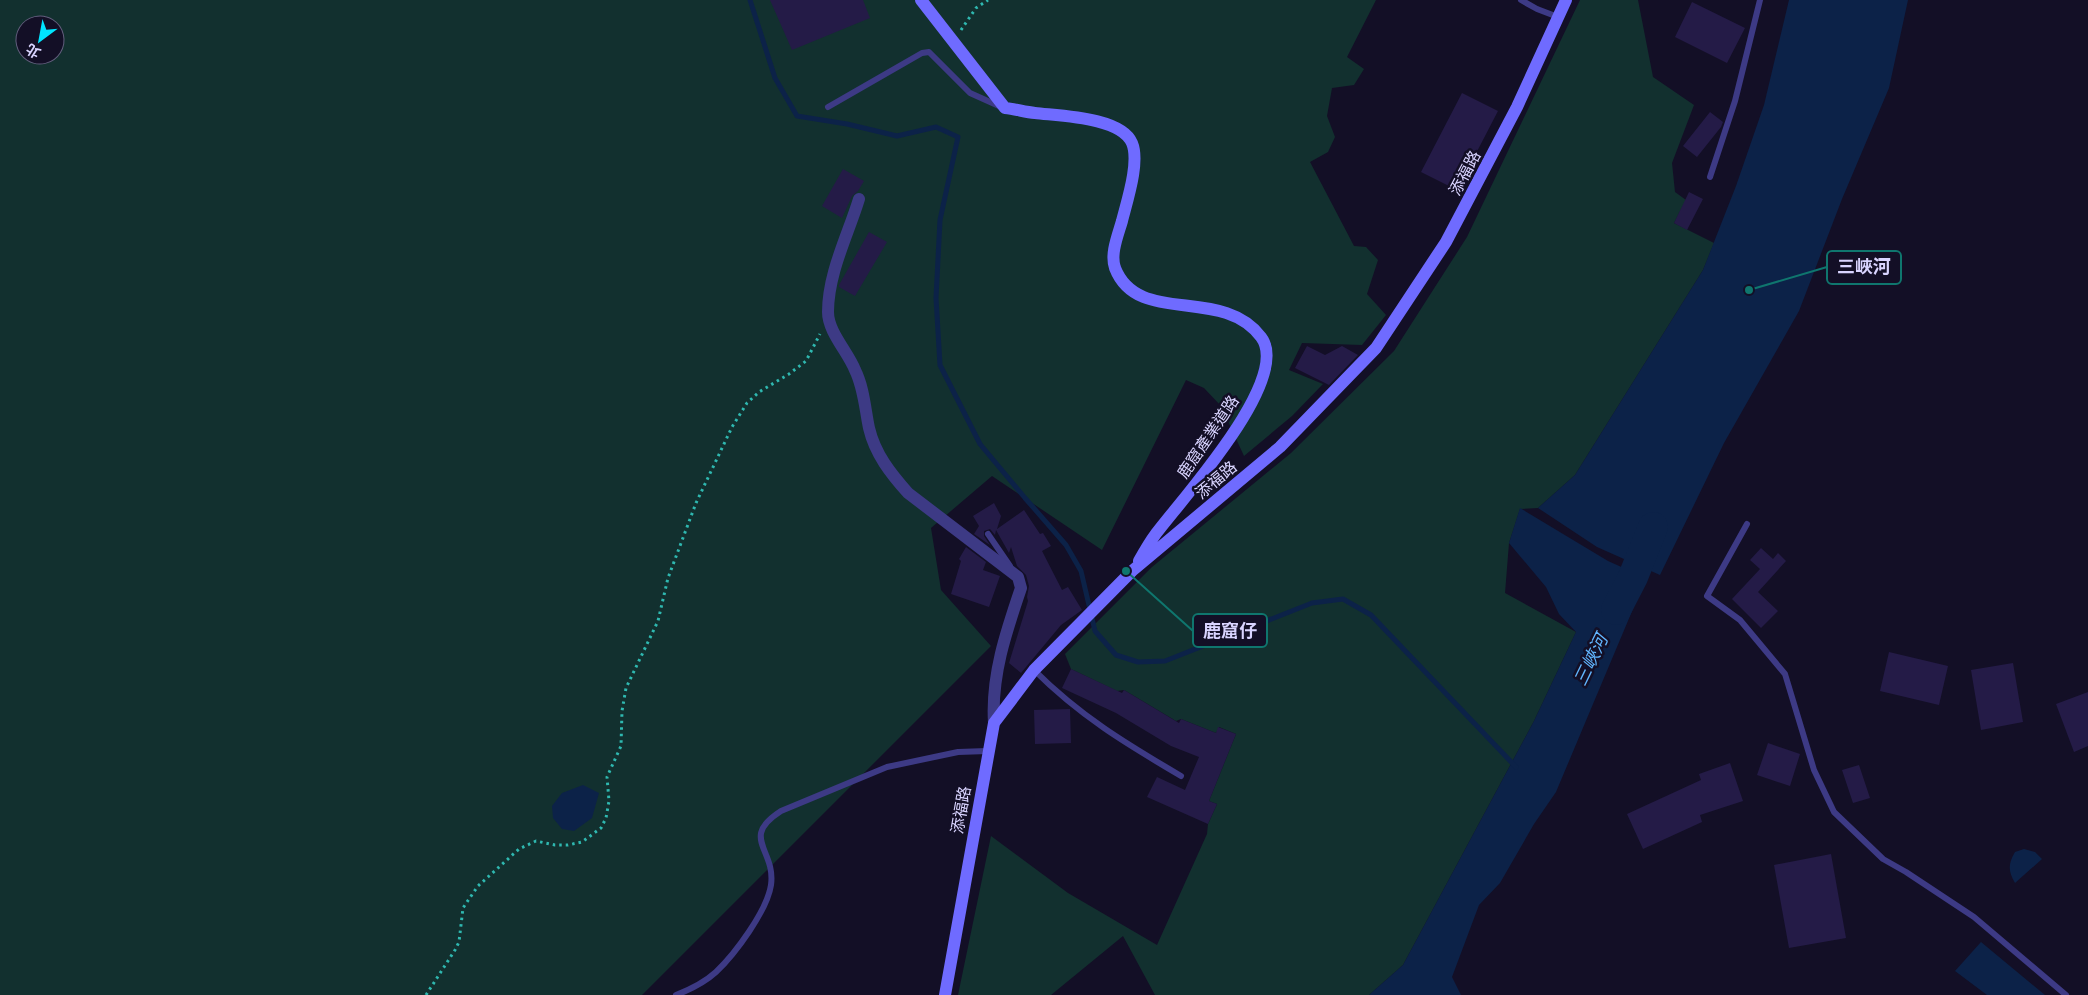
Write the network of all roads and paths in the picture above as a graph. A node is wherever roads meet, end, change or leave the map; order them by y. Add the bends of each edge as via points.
1 (921, 0) edge
2 (988, 0) edge
3 (1521, 0) edge
4 (1566, 0) edge
5 (1760, 0) edge
6 (1558, 17) junction
7 (955, 42) junction
8 (828, 107) dead end
9 (1005, 108) junction
10 (1710, 177) dead end
11 (859, 199) dead end
12 (828, 314) junction
13 (1747, 524) dead end
14 (988, 534) dead end
15 (1132, 571) junction
16 (1018, 577) junction
17 (1034, 670) junction
18 (994, 723) junction
19 (987, 752) junction
20 (1181, 776) dead end
21 (426, 995) edge
22 (676, 995) edge
23 (945, 995) edge
24 (2066, 995) edge

1 - 7 street
2 - 7 path via 976,8
3 - 6 lane
4 - 6 street, 添福路
5 - 10 lane via 1735,101
6 - 15 street, 添福路 via 1517,106 1446,242 1376,348 1280,448
7 - 9 street
8 - 9 lane via 929,52 970,93
9 - 15 street, 鹿窟產業道路 via 1106,124 1127,135 1133,144 1134,159 1131,189 1113,263 1118,275 1138,296 1163,303 1221,310 1240,318 1263,339 1265,373 1256,394 1232,436 1154,535
11 - 12 street via 836,265
12 - 16 street via 835,335 856,372 878,453 893,476 908,493
12 - 21 path via 806,360 747,403 696,503 668,578 658,620 626,688 621,746 607,777 609,801 601,828 582,842 568,845 530,842 478,886 463,908 456,950
13 - 24 lane via 1707,596 1740,620 1785,674 1814,770 1834,812 1883,859 1974,917
14 - 16 lane
15 - 17 street, 添福路
16 - 18 street via 1021,588 995,676
17 - 18 street, 添福路
17 - 20 lane via 1113,736
18 - 19 street, 添福路
19 - 22 lane via 958,752 887,767 781,811 767,820 761,834 770,868 768,896 734,952 715,973
19 - 23 street, 添福路

